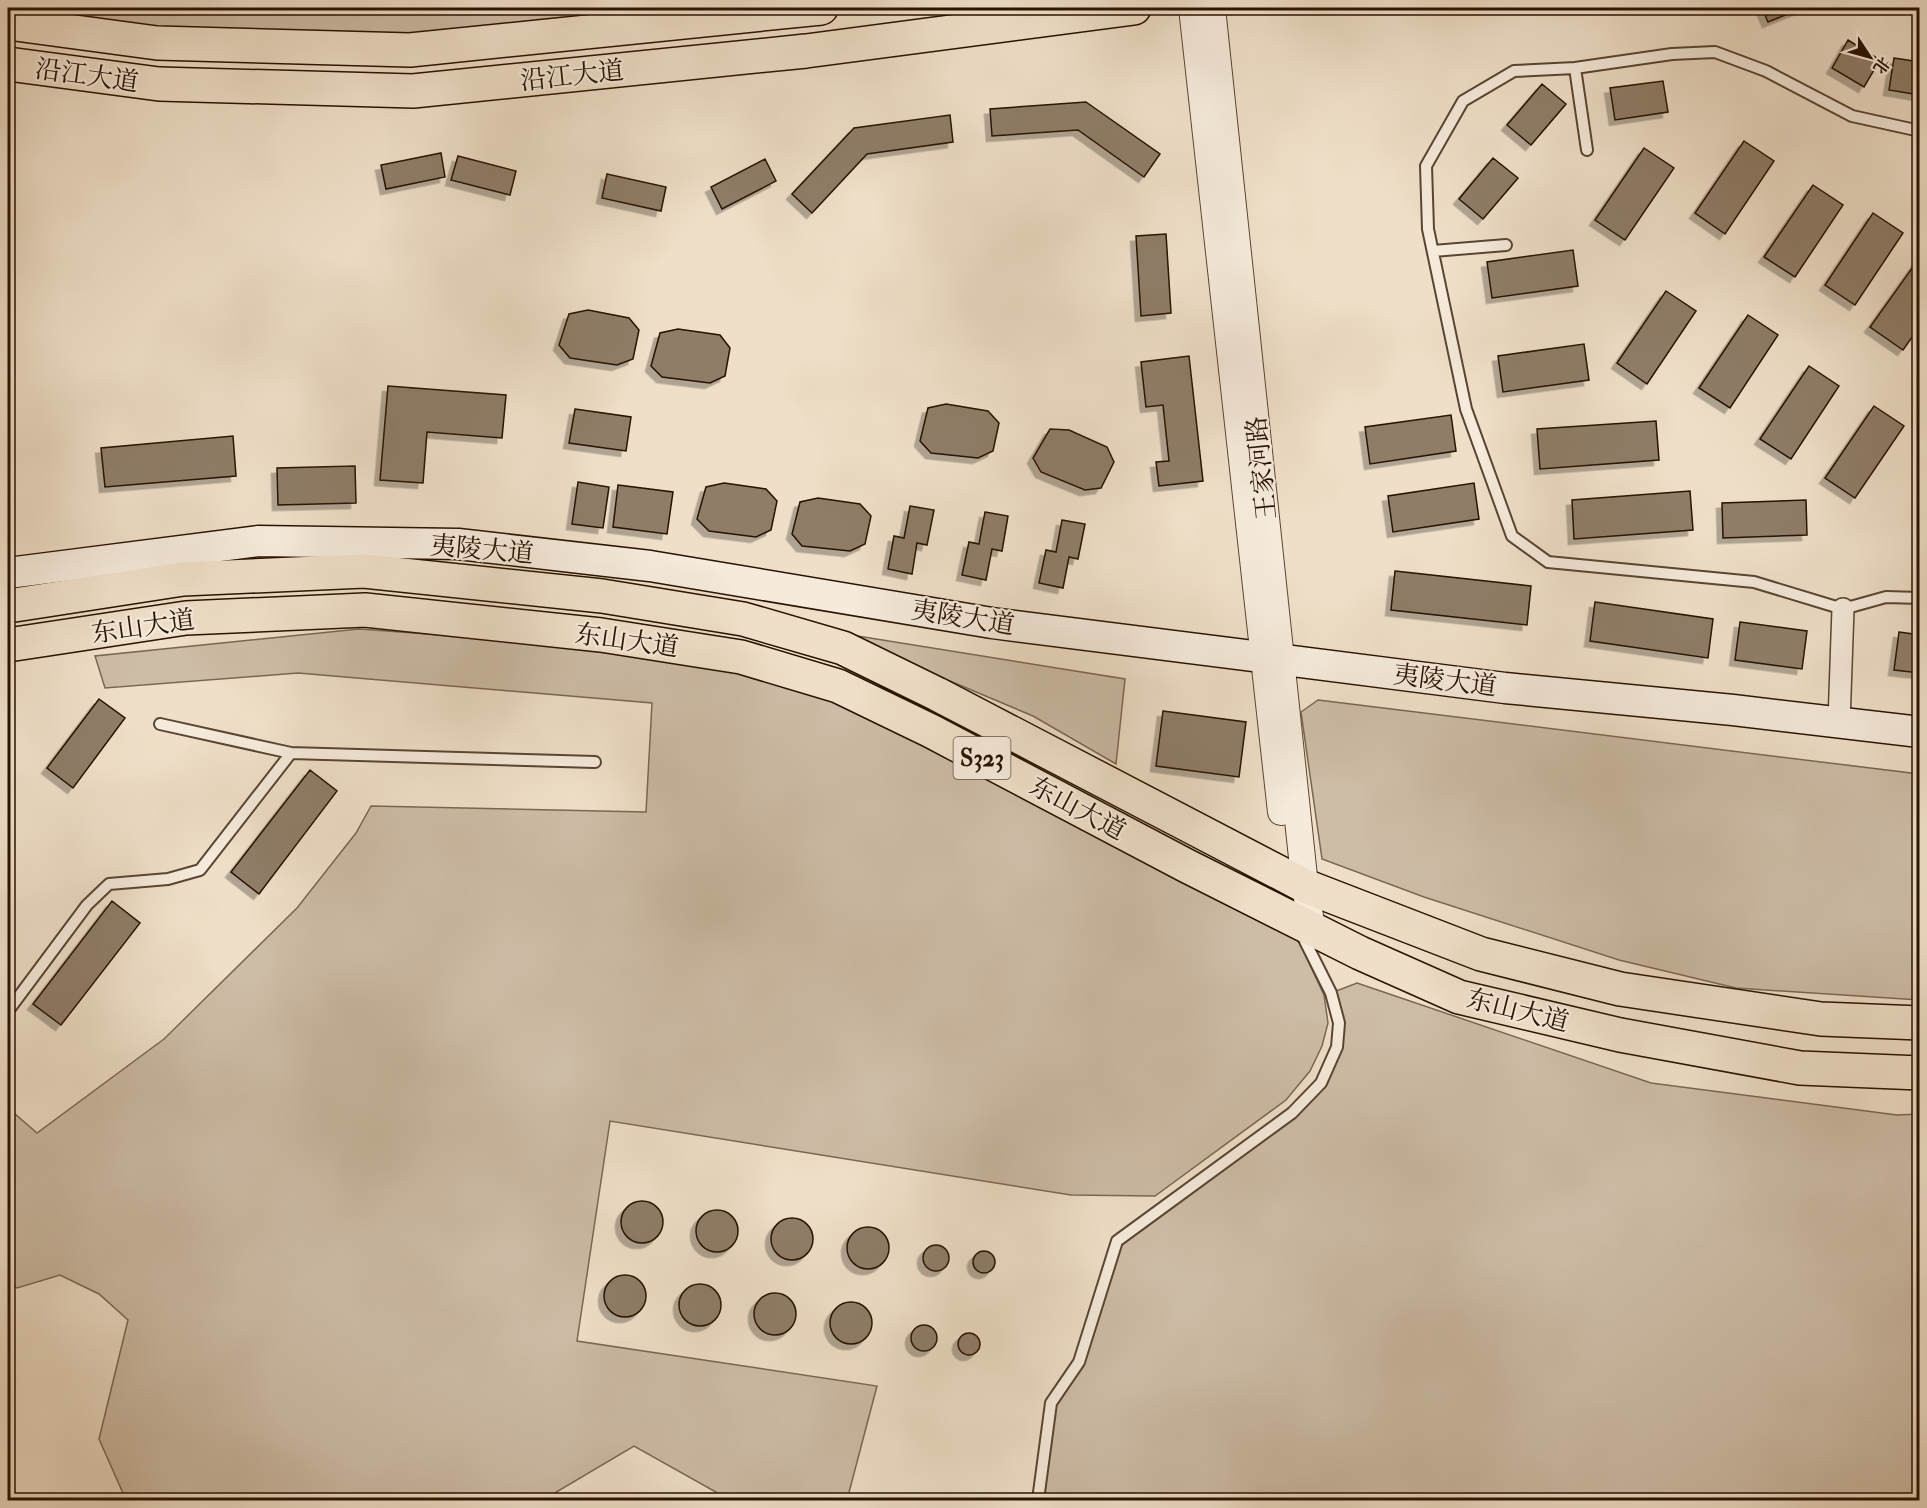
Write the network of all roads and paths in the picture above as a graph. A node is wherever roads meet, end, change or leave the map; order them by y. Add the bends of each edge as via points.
1 (821, 8) edge
2 (1134, 8) edge
3 (1192, 8) edge
4 (1212, 8) edge
5 (8, 23) edge
6 (8, 64) edge
7 (1575, 68) junction
8 (1920, 131) edge
9 (1587, 150) dead end
10 (1506, 245) dead end
11 (1433, 252) junction
12 (8, 573) edge
13 (8, 594) edge
14 (1920, 598) edge
15 (8, 606) edge
16 (1843, 609) junction
17 (8, 645) edge
18 (1273, 669) junction
19 (1839, 722) junction
20 (160, 724) dead end
21 (1920, 732) edge
22 (1920, 752) edge
23 (291, 753) junction
24 (595, 762) dead end
25 (1297, 882) junction
26 (1303, 924) junction
27 (9, 1007) edge
28 (1920, 1023) edge
29 (1920, 1073) edge
30 (1038, 1500) edge

1 - 5 main road, 沿江大道 via 410,50 157,43
2 - 6 main road, 沿江大道 via 806,51 413,91 159,84
3 - 18 street, 王家河路
4 - 18 street, 王家河路
7 - 8 lane via 1715,52 1766,71 1852,116
7 - 9 lane
7 - 11 lane via 1515,71 1463,101 1426,166 1428,229
10 - 11 lane
11 - 16 lane via 1466,409 1512,536 1548,562 1754,582
12 - 18 main road, 夷陵大道 via 258,541 458,544 650,566
13 - 18 main road, 夷陵大道 via 259,562 456,565 647,586 989,644
14 - 16 lane via 1887,597
15 - 25 main road, 东山大道 via 183,579 364,571 602,596 743,619 843,648
16 - 19 street
17 - 26 main road, 东山大道 / S323 via 186,618 365,610 601,634 741,657 838,686
18 - 19 main road, 夷陵大道
18 - 22 main road, 夷陵大道 via 1503,708
18 - 25 street, 王家河路
19 - 21 main road, 夷陵大道
20 - 23 lane
23 - 24 lane
23 - 27 lane via 200,870 168,879 109,884 87,905
25 - 26 street, 王家河路
25 - 28 main road, 东山大道 via 1481,954 1620,989 1821,1019
26 - 29 main road, 东山大道 / S323 via 1460,997 1505,1008 1620,1035 1800,1068
26 - 30 lane via 1339,1023 1337,1047 1321,1083 1292,1113 1117,1241 1079,1362 1051,1403

